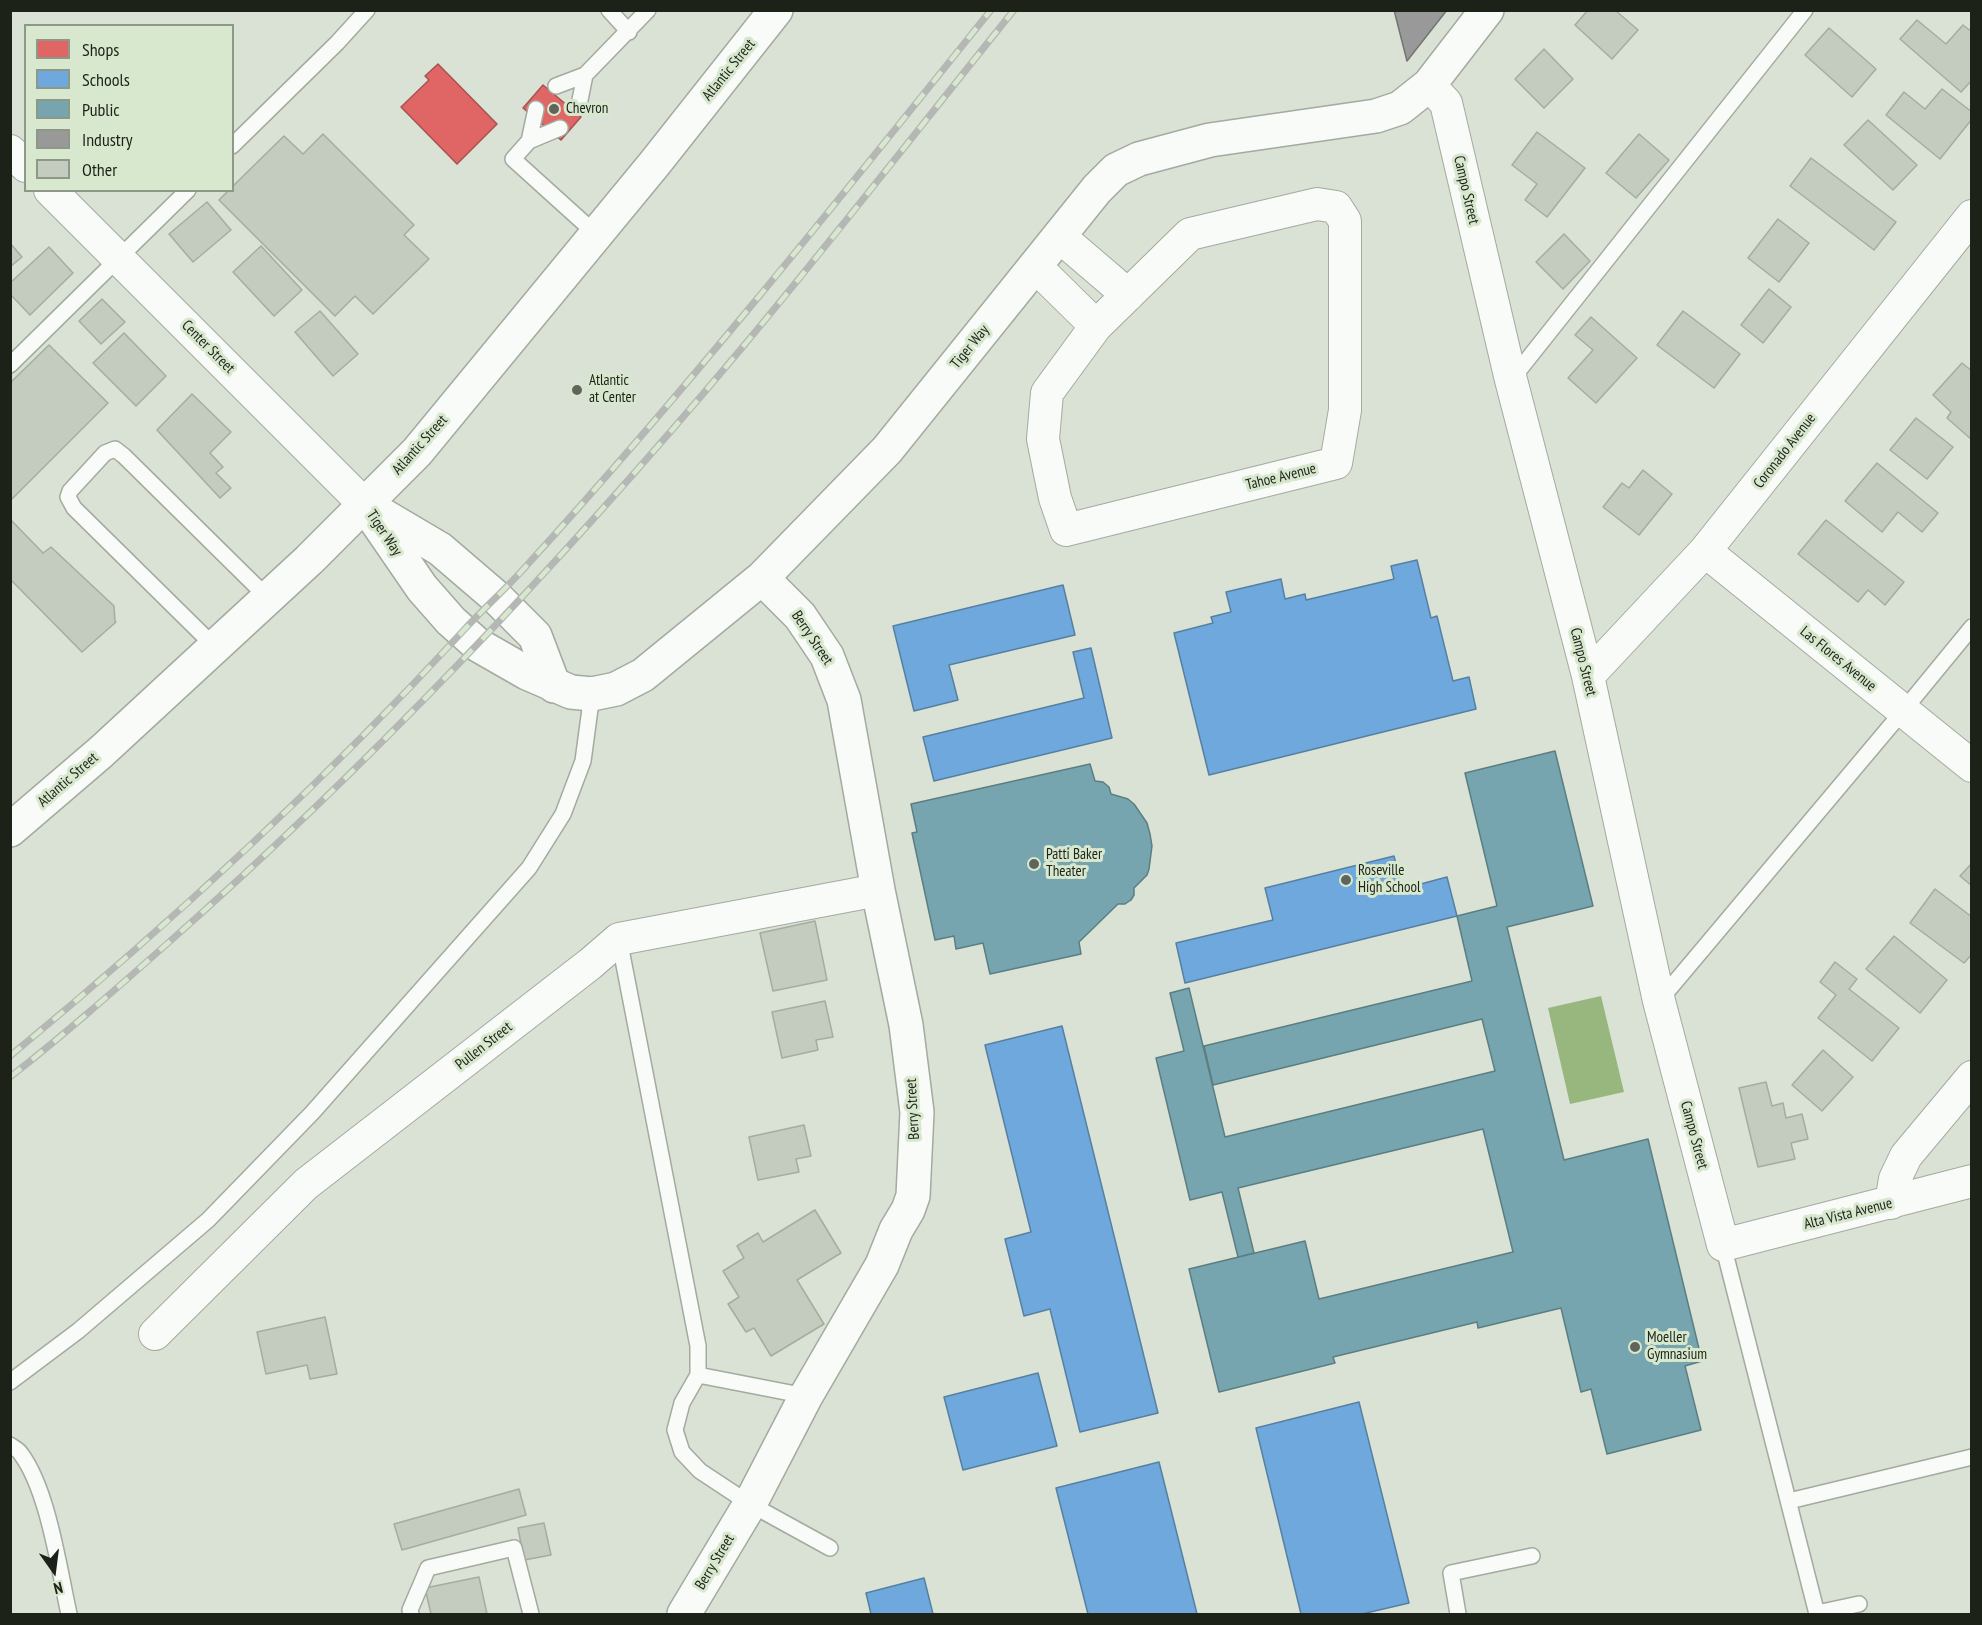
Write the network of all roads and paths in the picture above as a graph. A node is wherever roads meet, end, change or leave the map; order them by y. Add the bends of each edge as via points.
1 (367, 10) edge
2 (609, 10) edge
3 (648, 10) edge
4 (777, 10) edge
5 (1487, 10) edge
6 (1805, 10) edge
7 (629, 32) junction
8 (585, 75) junction
9 (1429, 85) junction
10 (556, 86) dead end
11 (579, 105) dead end
12 (536, 109) dead end
13 (560, 128) dead end
14 (529, 141) junction
15 (234, 144) edge
16 (10, 151) edge
17 (24, 164) edge
18 (52, 192) edge
19 (186, 192) edge
20 (1971, 216) edge
21 (596, 234) junction
22 (1059, 236) junction
23 (119, 259) junction
24 (1035, 266) junction
25 (1128, 295) junction
26 (1096, 326) junction
27 (10, 365) edge
28 (1511, 380) junction
29 (365, 504) junction
30 (1706, 551) junction
31 (762, 578) junction
32 (268, 598) junction
33 (1971, 627) edge
34 (215, 646) junction
35 (1588, 676) junction
36 (554, 686) junction
37 (592, 694) junction
38 (1904, 711) junction
39 (1971, 766) edge
40 (10, 830) edge
41 (878, 890) junction
42 (619, 939) junction
43 (1659, 1001) junction
44 (1971, 1077) edge
45 (1971, 1181) edge
46 (1891, 1203) junction
47 (1724, 1245) junction
48 (155, 1334) dead end
49 (698, 1375) junction
50 (10, 1382) edge
51 (806, 1396) junction
52 (10, 1445) edge
53 (1971, 1457) edge
54 (1789, 1501) junction
55 (750, 1504) junction
56 (830, 1548) dead end
57 (1532, 1556) dead end
58 (1859, 1604) dead end
59 (69, 1614) edge
60 (411, 1614) edge
61 (531, 1614) edge
62 (684, 1614) edge
63 (1458, 1614) edge
64 (1817, 1614) edge

1 - 15 lane
2 - 7 lane
3 - 7 lane
4 - 21 street, Atlantic Street
5 - 9 street
6 - 28 lane
7 - 8 lane
8 - 10 lane
8 - 11 lane
9 - 22 street, Tiger Way via 1400,108 1376,116 1210,140 1139,159 1116,170
9 - 28 street, Campo Street via 1446,103
12 - 14 lane
13 - 14 lane
14 - 21 lane via 513,159
16 - 17 street
18 - 23 street, Center Street
19 - 23 lane
20 - 30 street, Coronado Avenue
21 - 29 street, Atlantic Street via 417,452
22 - 24 street, Tiger Way
22 - 25 street
23 - 27 lane
23 - 29 street, Center Street
24 - 26 street
24 - 31 street, Tiger Way via 887,450
25 - 26 street, Tahoe Avenue
25 - 26 street, Tahoe Avenue via 1190,234 1317,204 1336,207 1345,221 1345,410 1335,463 1066,530 1043,439 1047,393
28 - 35 street, Campo Street
29 - 32 street, Atlantic Street
29 - 36 street, Tiger Way via 422,588 451,621 478,645
29 - 36 street, Tiger Way via 440,549 496,597 535,636
30 - 35 street, Coronado Avenue
30 - 38 street, Las Flores Avenue
31 - 37 street, Tiger Way via 643,675 616,689
31 - 41 street, Berry Street via 800,616 827,656 844,700
32 - 34 street, Atlantic Street
32 - 34 lane via 124,456 115,449 105,453 70,491 68,497 74,508
33 - 38 lane
34 - 40 street, Atlantic Street
35 - 43 street, Campo Street
36 - 37 street, Tiger Way
37 - 50 lane via 583,761 563,814 529,868 312,1113 208,1220 78,1331
38 - 39 street, Las Flores Avenue
38 - 43 lane
41 - 42 street
41 - 51 street, Berry Street via 906,1025 917,1112 913,1196 882,1265
42 - 48 street, Pullen Street via 306,1184
42 - 49 lane via 698,1346
43 - 47 street, Campo Street
44 - 46 street via 1906,1156 1895,1179
45 - 46 street, Alta Vista Avenue
46 - 47 street, Alta Vista Avenue
47 - 54 lane
49 - 51 lane
49 - 55 lane via 682,1403 675,1430 682,1452 700,1471
51 - 55 street, Berry Street
52 - 59 lane via 21,1452 37,1482
53 - 54 lane
54 - 64 lane
55 - 56 lane
55 - 62 street, Berry Street
57 - 63 lane via 1451,1573
58 - 64 lane
60 - 61 lane via 428,1568 514,1548

